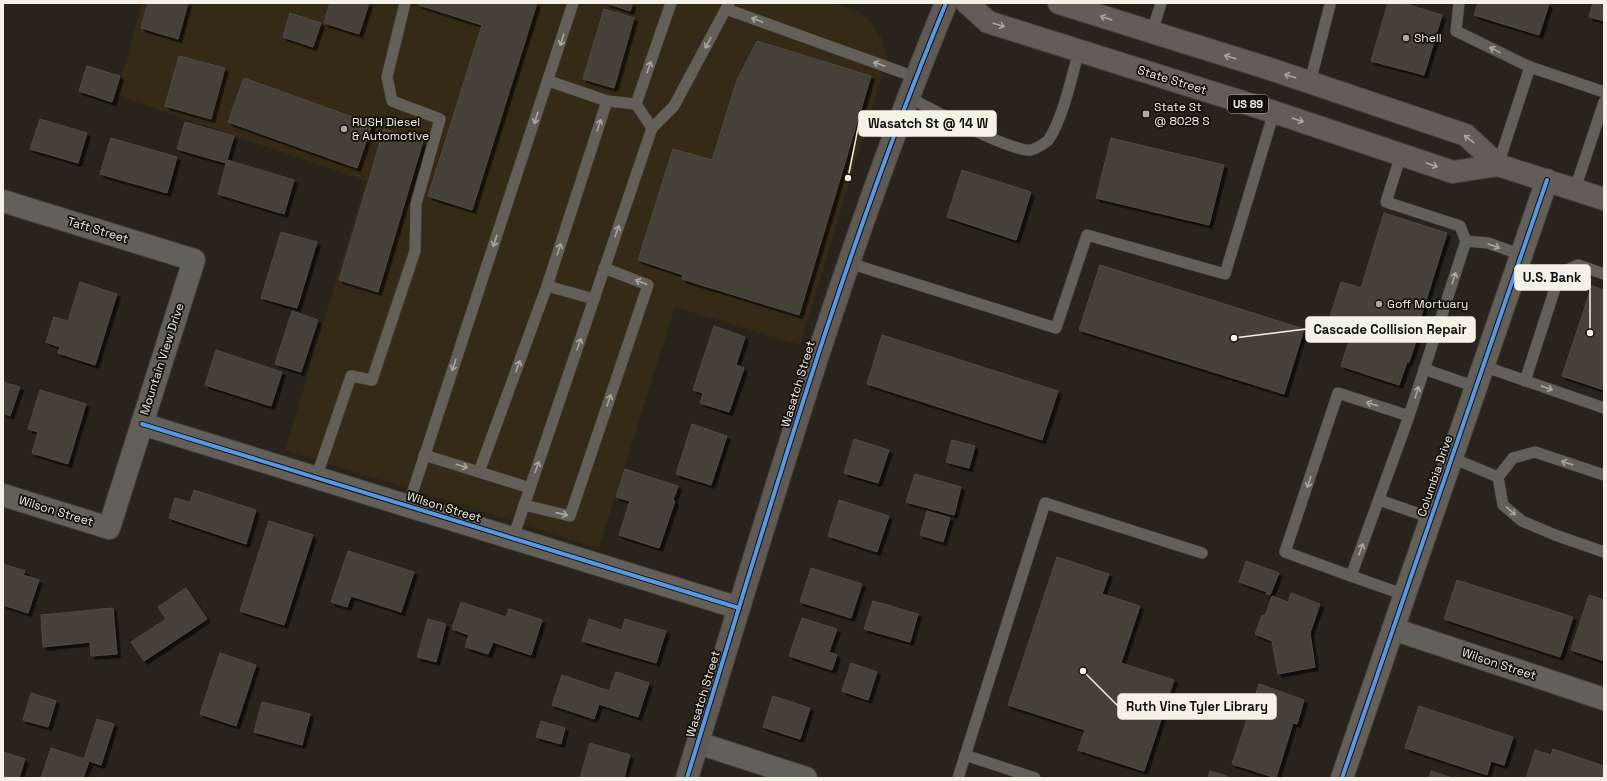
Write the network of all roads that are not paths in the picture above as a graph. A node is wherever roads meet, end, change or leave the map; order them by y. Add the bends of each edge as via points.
1 (405, 3) edge
2 (573, 3) edge
3 (671, 3) edge
4 (946, 3) edge
5 (967, 3) edge
6 (1059, 3) edge
7 (1161, 3) edge
8 (1459, 3) edge
9 (1328, 4) edge
10 (728, 6) edge
11 (1152, 32) junction
12 (1080, 50) junction
13 (1530, 67) junction
14 (916, 77) junction
15 (549, 81) junction
16 (1310, 82) junction
17 (1604, 92) edge
18 (908, 98) junction
19 (607, 101) junction
20 (1604, 102) edge
21 (636, 104) junction
22 (1274, 112) junction
23 (652, 128) junction
24 (1401, 155) junction
25 (1498, 165) junction
26 (1547, 180) junction
27 (1575, 189) junction
28 (1604, 199) edge
29 (3, 201) edge
30 (1466, 241) junction
31 (194, 260) joint
32 (1519, 262) junction
33 (849, 263) junction
34 (604, 268) junction
35 (1604, 274) edge
36 (1557, 282) junction
37 (547, 286) junction
38 (594, 299) junction
39 (1483, 366) junction
40 (1424, 369) junction
41 (1525, 380) junction
42 (1476, 387) junction
43 (1604, 408) edge
44 (1409, 416) junction
45 (142, 424) junction
46 (424, 455) junction
47 (1452, 458) junction
48 (479, 472) junction
49 (1604, 475) edge
50 (1498, 476) junction
51 (316, 478) junction
52 (530, 488) junction
53 (3, 495) edge
54 (1379, 500) junction
55 (524, 505) junction
56 (408, 506) junction
57 (1431, 518) junction
58 (109, 528) joint
59 (513, 538) junction
60 (1604, 552) edge
61 (1202, 553) dead end
62 (1351, 576) junction
63 (1405, 595) junction
64 (739, 608) junction
65 (1393, 629) junction
66 (1604, 699) edge
67 (698, 743) junction
68 (965, 755) junction
69 (687, 778) edge
70 (806, 778) edge
71 (958, 778) edge
72 (1035, 778) edge
73 (1342, 778) edge

1 - 51 lane via 387,77 392,101 440,119 416,204 415,251 372,380 351,376
2 -> 15 lane
21 -> 3 lane
4 - 14 street, Wasatch Street
5 -> 12 main road, State Street / US 89 via 988,22
11 -> 6 main road, State Street / US 89
7 - 11 lane
13 -> 8 lane via 1456,31
9 - 16 lane
14 -> 10 lane
10 -> 23 lane via 674,106
16 -> 11 main road, State Street / US 89
12 - 18 lane via 1059,118 1048,141 1031,150 1016,147 973,129
12 - 22 main road, State Street / US 89
13 - 17 lane
13 - 25 lane
14 - 18 street, Wasatch Street
15 - 19 lane
15 -> 46 lane
25 -> 16 main road, State Street / US 89 via 1466,135
18 - 33 street, Wasatch Street
19 - 21 lane
37 -> 19 lane
20 - 27 lane
21 - 23 lane
22 -> 24 main road, State Street / US 89
22 - 33 lane via 1225,274 1087,235 1056,328
34 -> 23 lane
24 -> 25 main road, State Street / US 89 via 1453,172
24 - 30 lane via 1386,202 1460,226
25 - 26 main road, State Street / US 89
26 - 27 main road, State Street / US 89
26 - 32 street, Columbia Drive
27 - 28 main road, State Street / US 89
29 - 31 street, Taft Street
30 -> 32 lane via 1488,243
40 -> 30 lane
31 - 45 street, Mountain View Drive
32 - 36 lane
32 - 39 street, Columbia Drive
33 - 64 street, Wasatch Street via 817,356
34 - 38 lane
55 -> 34 lane via 570,516 643,300 648,285
35 - 36 lane via 1578,265 1560,274
36 - 41 lane
37 - 38 lane
48 -> 37 lane
52 -> 38 lane
39 - 41 lane
39 - 42 street, Columbia Drive
40 - 42 lane
44 -> 40 lane
41 -> 43 lane
42 - 47 street, Columbia Drive
44 - 54 lane
44 -> 62 lane via 1338,392 1285,552
45 - 51 street, Wilson Street
45 - 58 street, Mountain View Drive
46 -> 48 lane
46 - 56 lane
47 - 50 lane
47 - 57 street, Columbia Drive
48 - 52 lane
49 -> 50 lane via 1535,452 1513,458
50 -> 60 lane via 1503,505 1522,521
51 - 56 street, Wilson Street
52 - 55 lane
53 - 58 street, Wilson Street
54 - 57 lane
62 -> 54 lane
55 - 59 lane
56 - 59 street, Wilson Street
57 - 63 street, Columbia Drive
59 - 64 street, Wilson Street
61 - 68 lane via 1046,503
62 - 63 lane
63 - 65 street, Columbia Drive
64 - 67 street, Wasatch Street
65 - 66 street, Wilson Street
65 - 73 street, Columbia Drive
67 - 69 street, Wasatch Street
67 - 70 street
68 - 71 lane
68 - 72 lane

